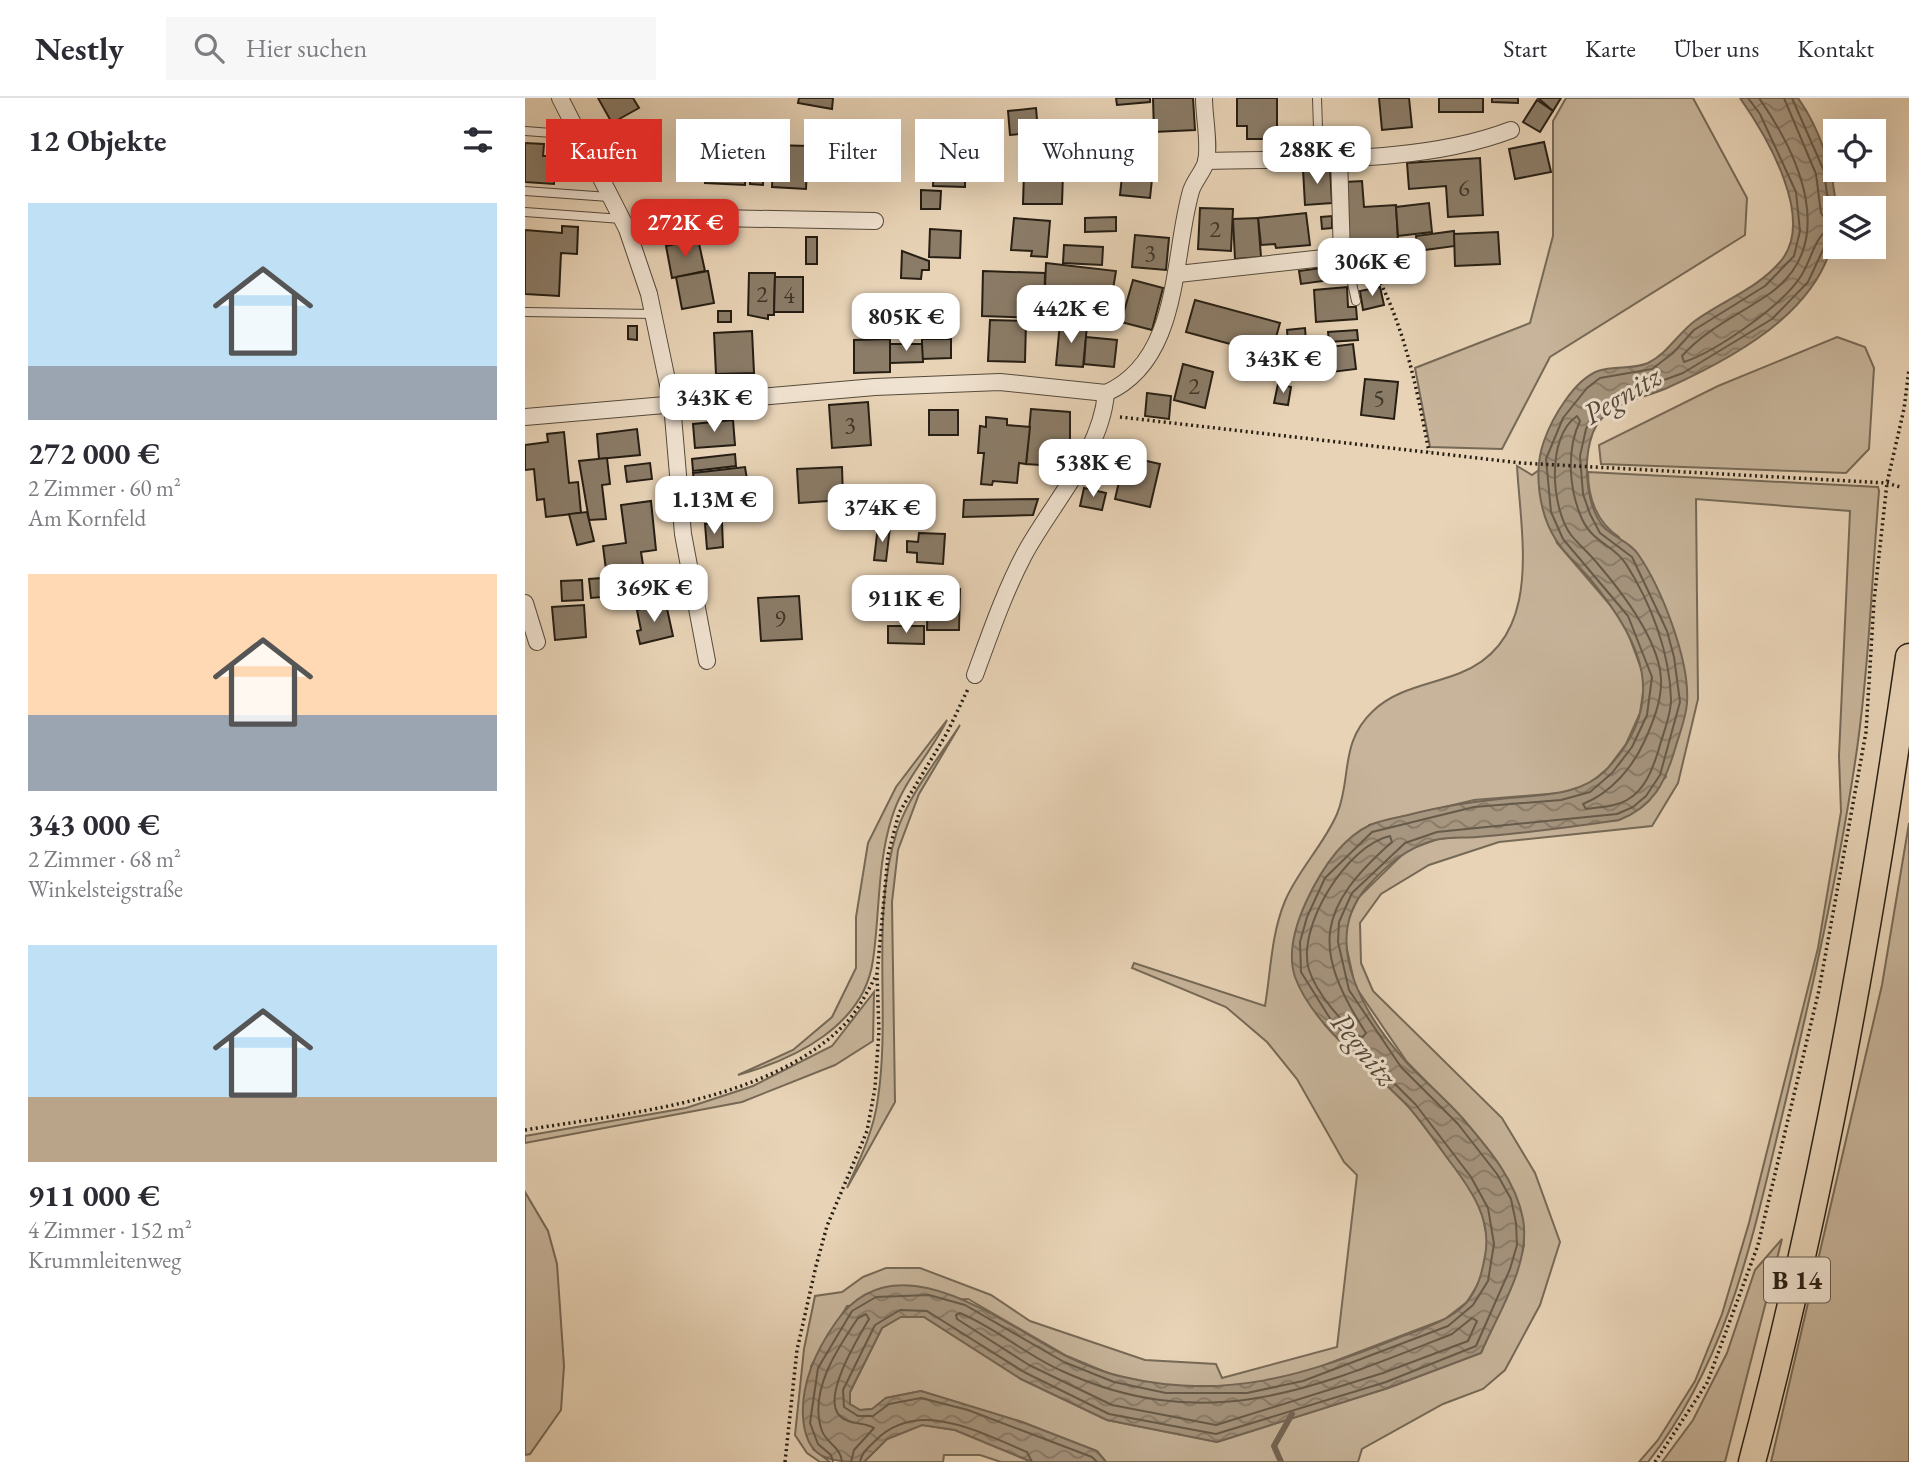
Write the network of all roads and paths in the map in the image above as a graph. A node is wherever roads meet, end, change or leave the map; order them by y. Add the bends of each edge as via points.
1 (560, 98) edge
2 (1204, 98) edge
3 (1317, 98) edge
4 (572, 119) edge
5 (1511, 130) dead end
6 (525, 131) edge
7 (546, 132) edge
8 (1339, 157) junction
9 (1319, 158) junction
10 (1206, 161) junction
11 (604, 182) edge
12 (525, 191) edge
13 (611, 197) junction
14 (525, 212) edge
15 (875, 221) dead end
16 (625, 224) junction
17 (1345, 261) junction
18 (1178, 274) junction
19 (1356, 301) dead end
20 (525, 312) edge
21 (654, 314) junction
22 (1909, 369) edge
23 (1106, 394) junction
24 (672, 404) junction
25 (1104, 416) junction
26 (525, 418) edge
27 (1429, 452) junction
28 (1887, 483) junction
29 (1900, 487) dead end
30 (525, 603) edge
31 (537, 642) dead end
32 (1909, 657) edge
33 (708, 661) dead end
34 (975, 675) joint
35 (877, 974) junction
36 (525, 1130) edge
37 (785, 1462) edge
38 (1655, 1462) edge
39 (1752, 1462) edge

1 - 4 street
2 - 10 street
3 - 9 lane
5 - 8 street via 1475,144
6 - 7 lane
8 - 9 street
8 - 17 street
9 - 10 street
10 - 18 street via 1192,190
11 - 13 street
12 - 13 lane
13 - 16 street
14 - 16 lane
15 - 16 street via 716,218
16 - 21 street
17 - 18 street
17 - 19 lane
17 - 27 path via 1371,268 1387,295 1406,348
18 - 23 street via 1155,346 1138,371
20 - 21 lane
21 - 24 street
22 - 28 path
23 - 24 street via 1000,382
23 - 25 street
24 - 26 street
24 - 33 street via 683,534
25 - 27 path
25 - 34 street via 1007,590
27 - 28 path via 1594,469
28 - 29 path
28 - 38 path via 1866,732 1816,1003 1758,1245 1707,1383
30 - 31 street
32 - 39 main road, B 14 via 1836,1098 1790,1314
34 - 35 path via 899,813 888,855
35 - 36 path via 845,1024 807,1055 763,1076 684,1103
35 - 37 path via 879,1031 867,1131 827,1226 816,1266 797,1350

